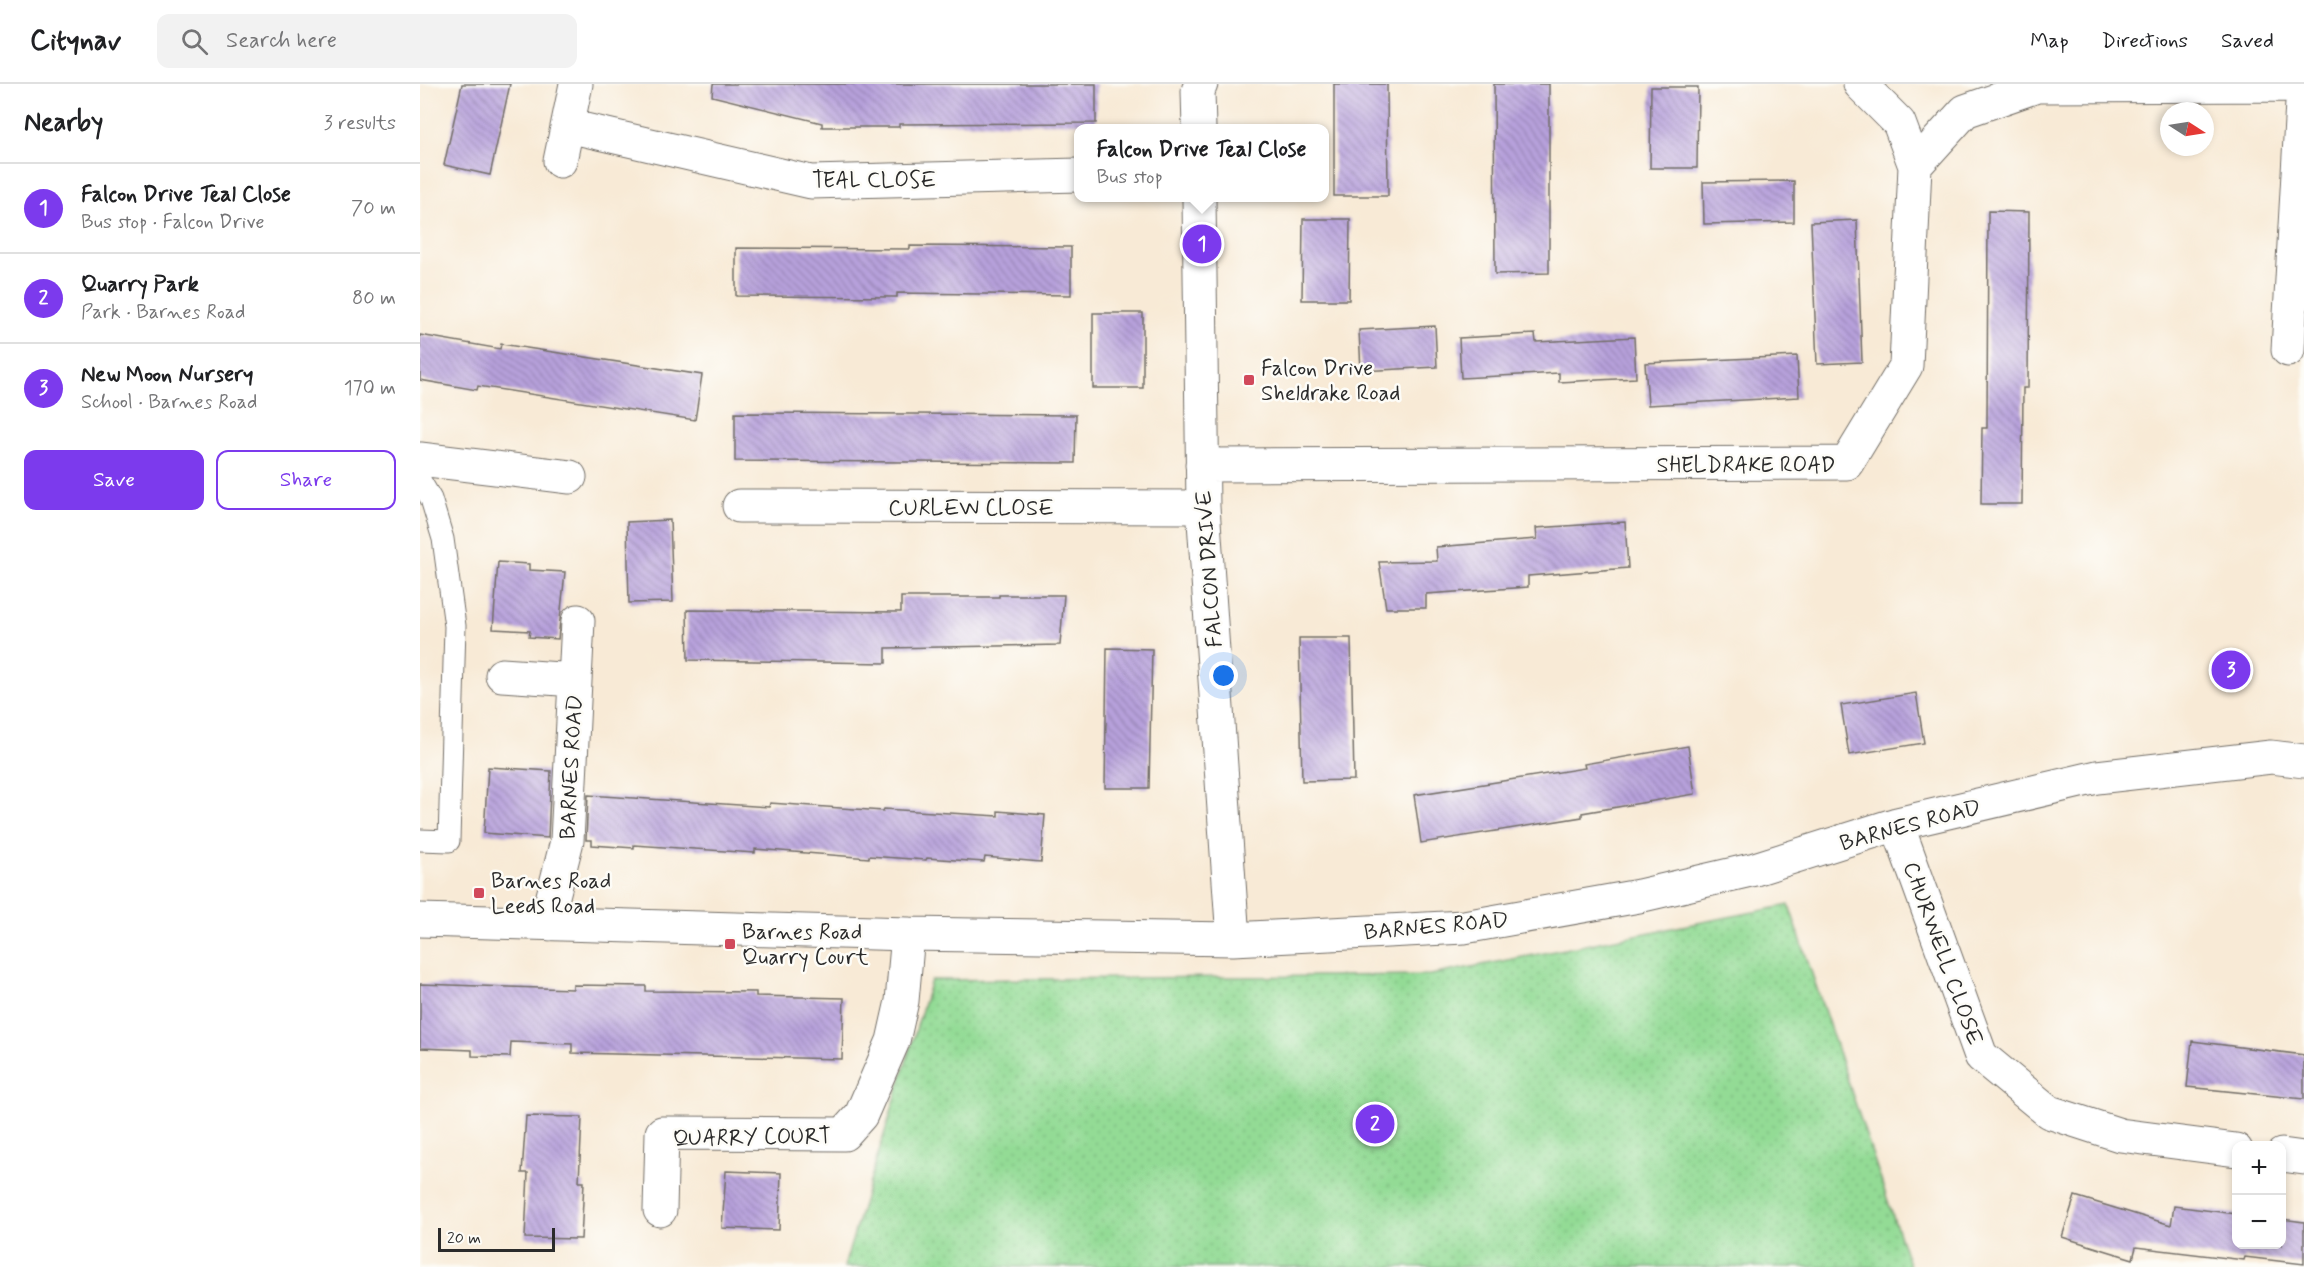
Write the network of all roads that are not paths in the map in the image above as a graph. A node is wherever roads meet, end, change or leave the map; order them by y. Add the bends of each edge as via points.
1 (576, 84) edge
2 (1201, 84) edge
3 (1860, 84) edge
4 (2124, 85) edge
5 (2303, 85) edge
6 (1199, 124) edge
7 (568, 126) junction
8 (560, 161) dead end
9 (1915, 165) junction
10 (1074, 175) edge
11 (1199, 202) edge
12 (2288, 350) dead end
13 (420, 459) edge
14 (1202, 465) junction
15 (570, 477) dead end
16 (420, 480) edge
17 (739, 506) dead end
18 (1203, 507) junction
19 (578, 621) dead end
20 (502, 675) dead end
21 (575, 680) junction
22 (2304, 761) edge
23 (1897, 824) junction
24 (420, 840) edge
25 (420, 920) edge
26 (549, 924) junction
27 (908, 934) junction
28 (1233, 939) junction
29 (2232, 1149) edge
30 (2286, 1156) edge
31 (2304, 1158) edge
32 (660, 1210) dead end

1 - 7 street
2 - 6 street
3 - 9 street via 1899,123
4 - 5 street
4 - 9 street via 2037,86 1965,111
5 - 12 street
7 - 8 street
7 - 10 street, TEAL CLOSE via 811,182
9 - 14 street, SHELDRAKE ROAD via 1906,366 1847,463
11 - 14 street, FALCON DRIVE
13 - 15 street
14 - 18 street, FALCON DRIVE
16 - 24 lane via 431,499 443,539 455,626 449,841
17 - 18 street, CURLEW CLOSE
18 - 28 street, FALCON DRIVE
19 - 21 street, BARNES ROAD
20 - 21 street, BARNES ROAD
21 - 26 street, BARNES ROAD via 567,841
22 - 23 street, BARNES ROAD via 2271,757 2097,777
23 - 28 street, BARNES ROAD via 1755,869 1628,898 1464,927
23 - 29 street, CHURWELL CLOSE via 1981,1056 2049,1112 2120,1135
25 - 26 street, BARNES ROAD
26 - 27 street, BARNES ROAD
27 - 28 street, BARNES ROAD
27 - 32 street, QUARRY COURT via 902,1001 892,1041 861,1115 844,1134 662,1133
30 - 31 street

